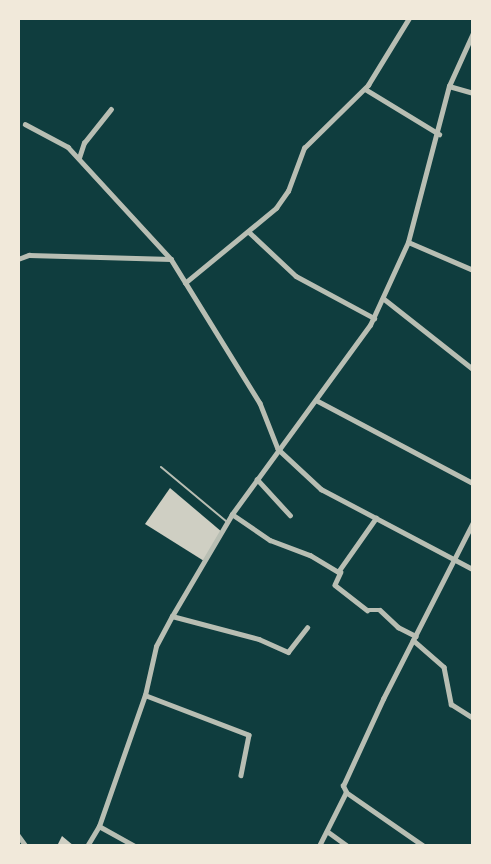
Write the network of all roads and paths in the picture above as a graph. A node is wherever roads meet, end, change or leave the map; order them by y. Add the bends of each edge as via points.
1 (409, 18) edge
2 (473, 33) edge
3 (449, 86) junction
4 (365, 89) junction
5 (473, 93) edge
6 (111, 109) dead end
7 (25, 124) dead end
8 (439, 134) junction
9 (79, 158) junction
10 (249, 232) junction
11 (408, 242) junction
12 (18, 259) edge
13 (171, 259) junction
14 (473, 270) edge
15 (185, 283) junction
16 (383, 298) junction
17 (374, 318) junction
18 (473, 369) edge
19 (316, 400) junction
20 (278, 449) junction
21 (161, 467) dead end
22 (257, 479) junction
23 (473, 483) edge
24 (232, 513) junction
25 (290, 515) dead end
26 (376, 518) junction
27 (227, 522) junction
28 (473, 522) edge
29 (454, 562) junction
30 (473, 569) edge
31 (342, 570) junction
32 (172, 616) junction
33 (307, 628) dead end
34 (415, 638) junction
35 (145, 695) junction
36 (473, 718) edge
37 (241, 776) dead end
38 (346, 792) junction
39 (99, 826) junction
40 (327, 831) junction
41 (18, 835) edge
42 (26, 846) edge
43 (87, 846) edge
44 (135, 846) edge
45 (318, 846) edge
46 (348, 846) edge
47 (424, 846) edge

1 - 4 street
2 - 3 street
3 - 5 street
3 - 8 street
4 - 8 street
4 - 10 street via 314,134 304,148 288,191
6 - 9 street via 84,143
7 - 9 street via 59,140
8 - 11 street
9 - 13 street
10 - 15 street
10 - 17 street via 296,276
11 - 14 street
11 - 16 street
12 - 13 street via 29,255
13 - 15 street
15 - 20 street via 260,403
16 - 17 street
16 - 18 street
17 - 19 street
19 - 20 street
19 - 23 street
20 - 22 street
20 - 26 street via 321,489
21 - 27 lane
22 - 24 street
22 - 25 street
24 - 27 street
24 - 31 street via 270,540 310,555 334,571
26 - 29 street
26 - 31 street
27 - 32 street
28 - 29 street
29 - 30 street
29 - 34 street
31 - 34 street via 335,585 367,610 380,610
32 - 33 street via 259,639 288,652
32 - 35 street via 156,646
34 - 36 street via 444,667 452,704
34 - 38 street via 343,786
35 - 37 street via 249,735
35 - 39 street
38 - 40 street
38 - 47 street
39 - 43 street
39 - 44 street
40 - 45 street
40 - 46 street
41 - 42 street

